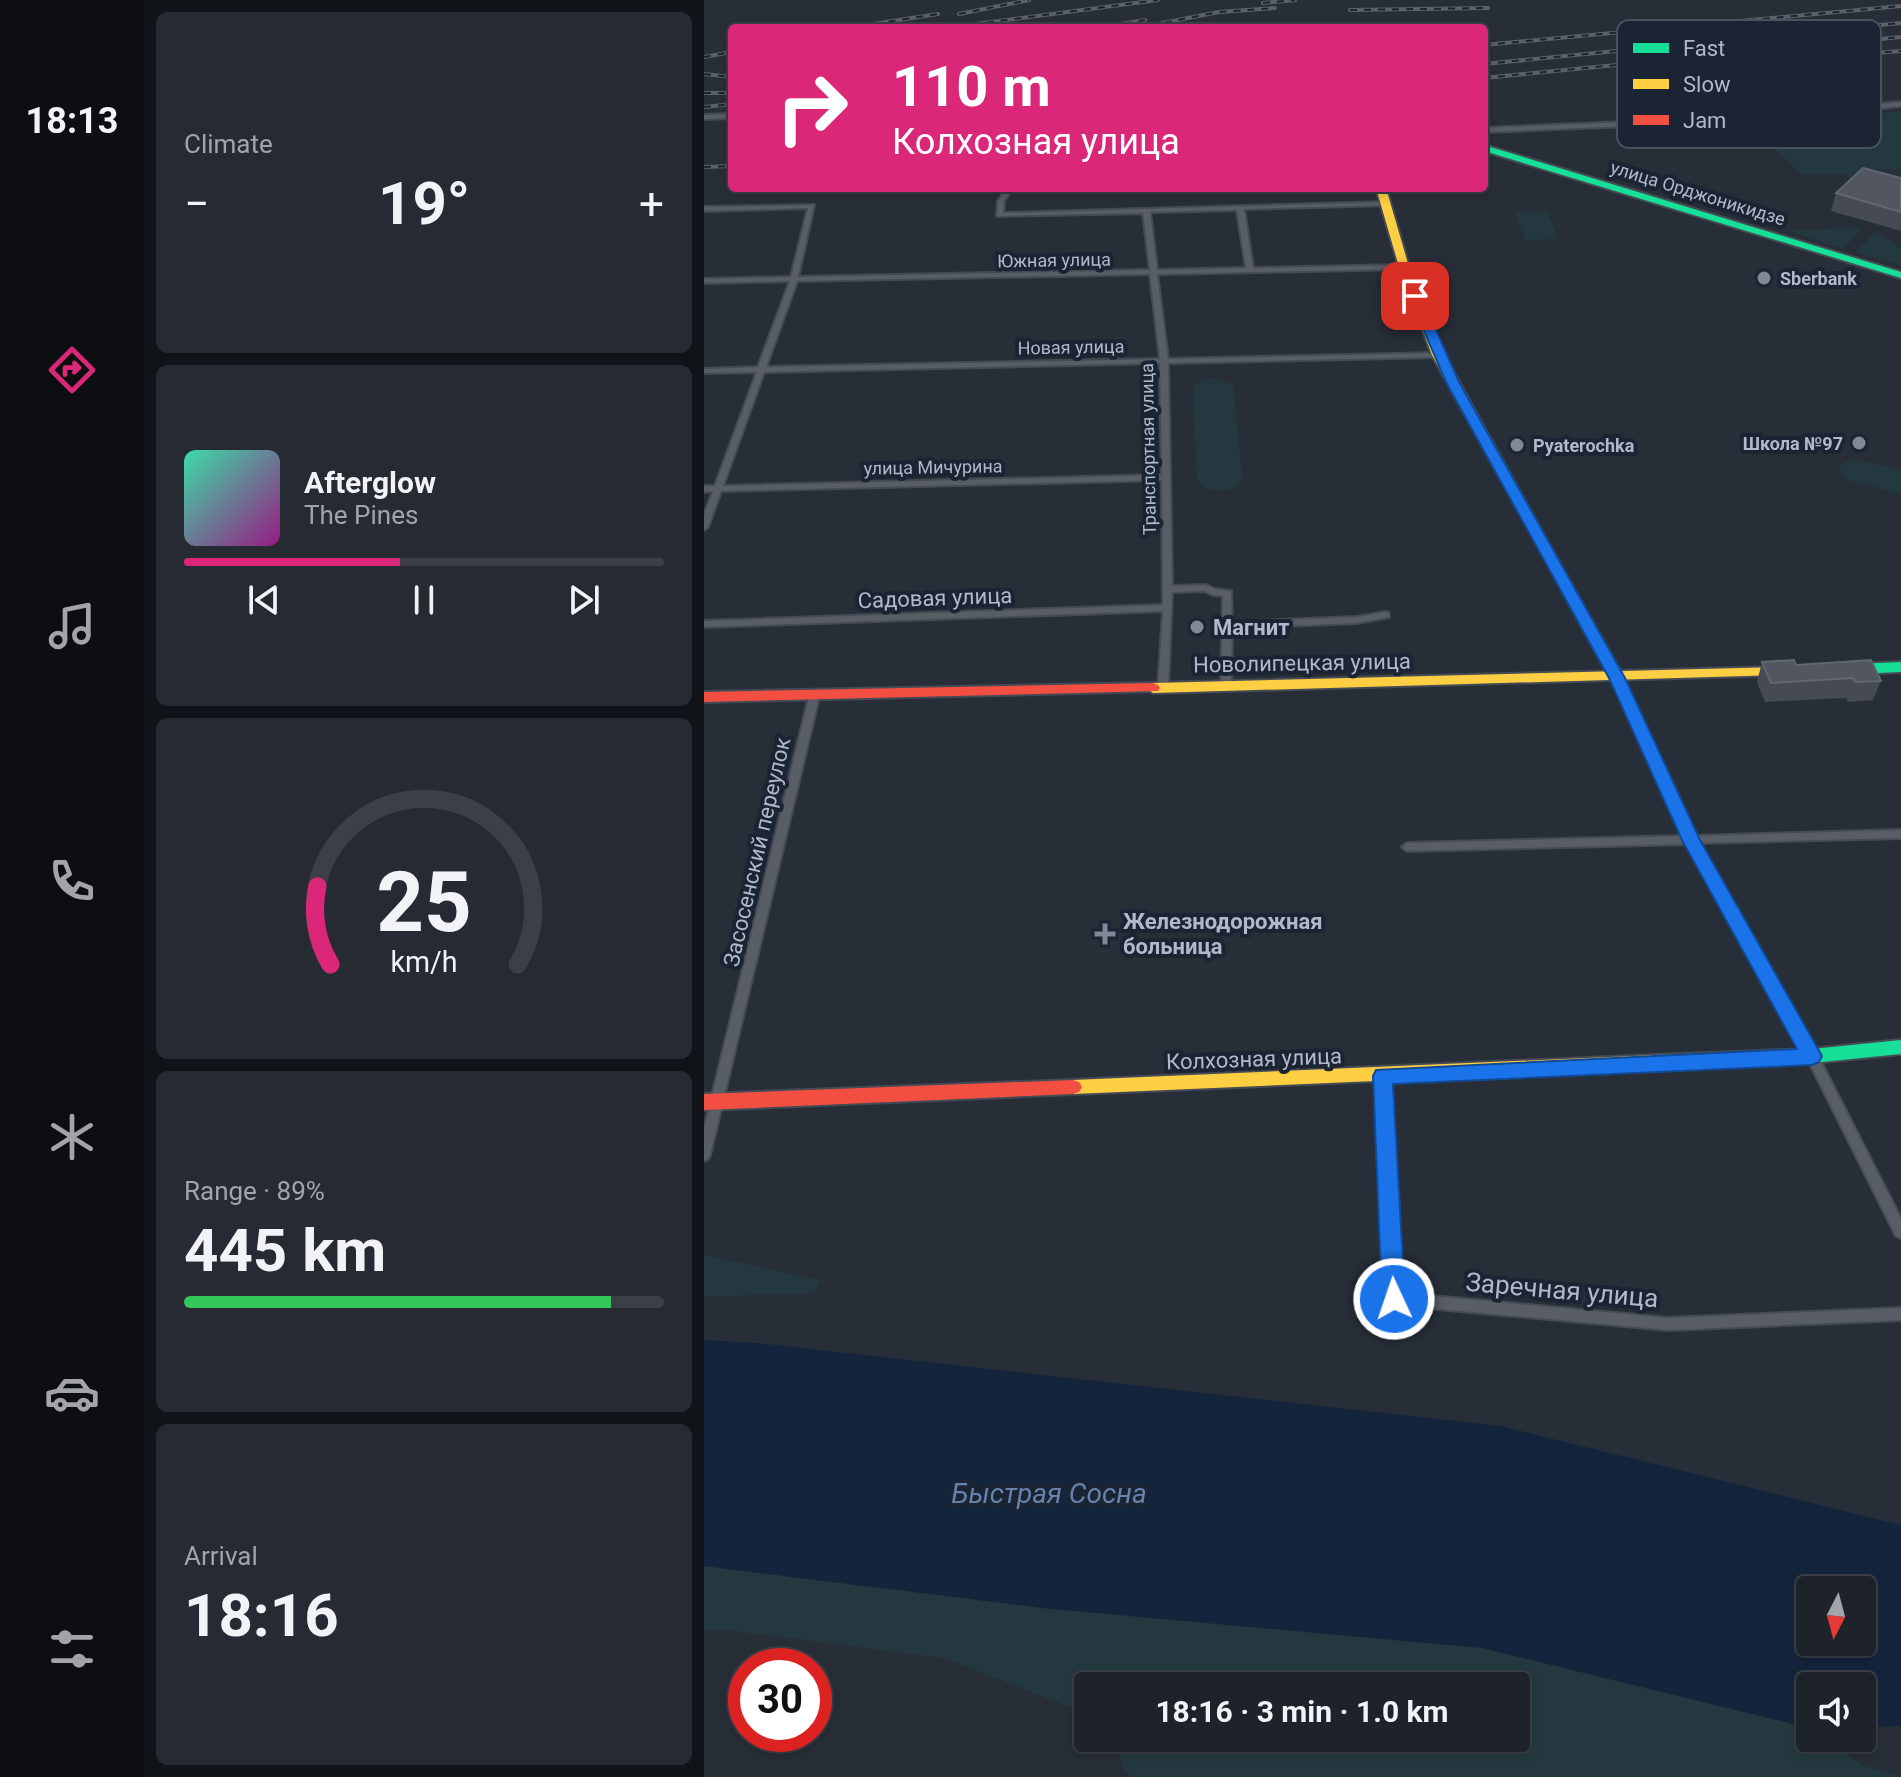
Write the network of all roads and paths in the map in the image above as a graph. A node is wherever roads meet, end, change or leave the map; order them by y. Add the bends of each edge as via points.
1 (1901, 104) edge
2 (1881, 106) edge
3 (728, 116) edge
4 (704, 117) edge
5 (1617, 125) edge
6 (1488, 130) edge
7 (1488, 149) edge
8 (1007, 192) edge
9 (1384, 195) edge
10 (1240, 208) junction
11 (704, 209) edge
12 (1146, 210) junction
13 (1404, 267) junction
14 (1250, 271) junction
15 (1154, 274) junction
16 (1901, 275) edge
17 (794, 280) junction
18 (704, 281) edge
19 (1438, 355) junction
20 (1164, 361) junction
21 (759, 370) junction
22 (704, 371) edge
23 (1164, 477) junction
24 (717, 488) junction
25 (704, 489) edge
26 (704, 527) edge
27 (1167, 589) junction
28 (1168, 608) junction
29 (1386, 615) dead end
30 (704, 624) edge
31 (1227, 625) junction
32 (1901, 667) edge
33 (1841, 669) edge
34 (1795, 671) edge
35 (1617, 678) junction
36 (1226, 687) junction
37 (1163, 688) junction
38 (704, 697) edge
39 (814, 697) junction
40 (1901, 834) edge
41 (1691, 840) junction
42 (1407, 847) dead end
43 (1901, 1047) edge
44 (1812, 1056) junction
45 (1383, 1076) junction
46 (711, 1101) edge
47 (704, 1155) edge
48 (1901, 1232) edge
49 (1901, 1314) edge

1 - 2 street
3 - 4 street
5 - 6 street
7 - 16 street, улица Орджоникидзе
8 - 12 street via 999,215
9 - 10 street
9 - 13 street
10 - 12 street
10 - 14 street
11 - 17 street via 812,206
12 - 15 street, Транспортная улица
13 - 14 street, Южная улица
13 - 19 street
14 - 15 street, Южная улица
15 - 17 street, Южная улица
15 - 20 street, Транспортная улица
17 - 18 street, Южная улица
17 - 21 street
19 - 20 street, Новая улица
19 - 35 street
20 - 21 street, Новая улица
20 - 23 street, Транспортная улица
21 - 22 street, Новая улица
21 - 24 street
23 - 24 street, улица Мичурина
23 - 27 street, Транспортная улица
24 - 25 street, улица Мичурина
24 - 26 street
27 - 28 street, Транспортная улица
27 - 31 street via 1228,593
28 - 30 street, Садовая улица
28 - 37 street, Транспортная улица
29 - 31 street
31 - 36 street
32 - 33 street
34 - 35 street, Новолипецкая улица
35 - 36 street, Новолипецкая улица
35 - 41 street
36 - 37 street, Новолипецкая улица
37 - 39 street, Новолипецкая улица
38 - 39 street, Новолипецкая улица
39 - 46 street, Засосенский переулок
40 - 41 street
41 - 42 street
41 - 44 street
43 - 44 street, Колхозная улица
44 - 45 street, Колхозная улица
44 - 48 street
45 - 46 street, Колхозная улица
45 - 49 street, Заречная улица via 1394,1299 1669,1324
46 - 47 street, Засосенский переулок

